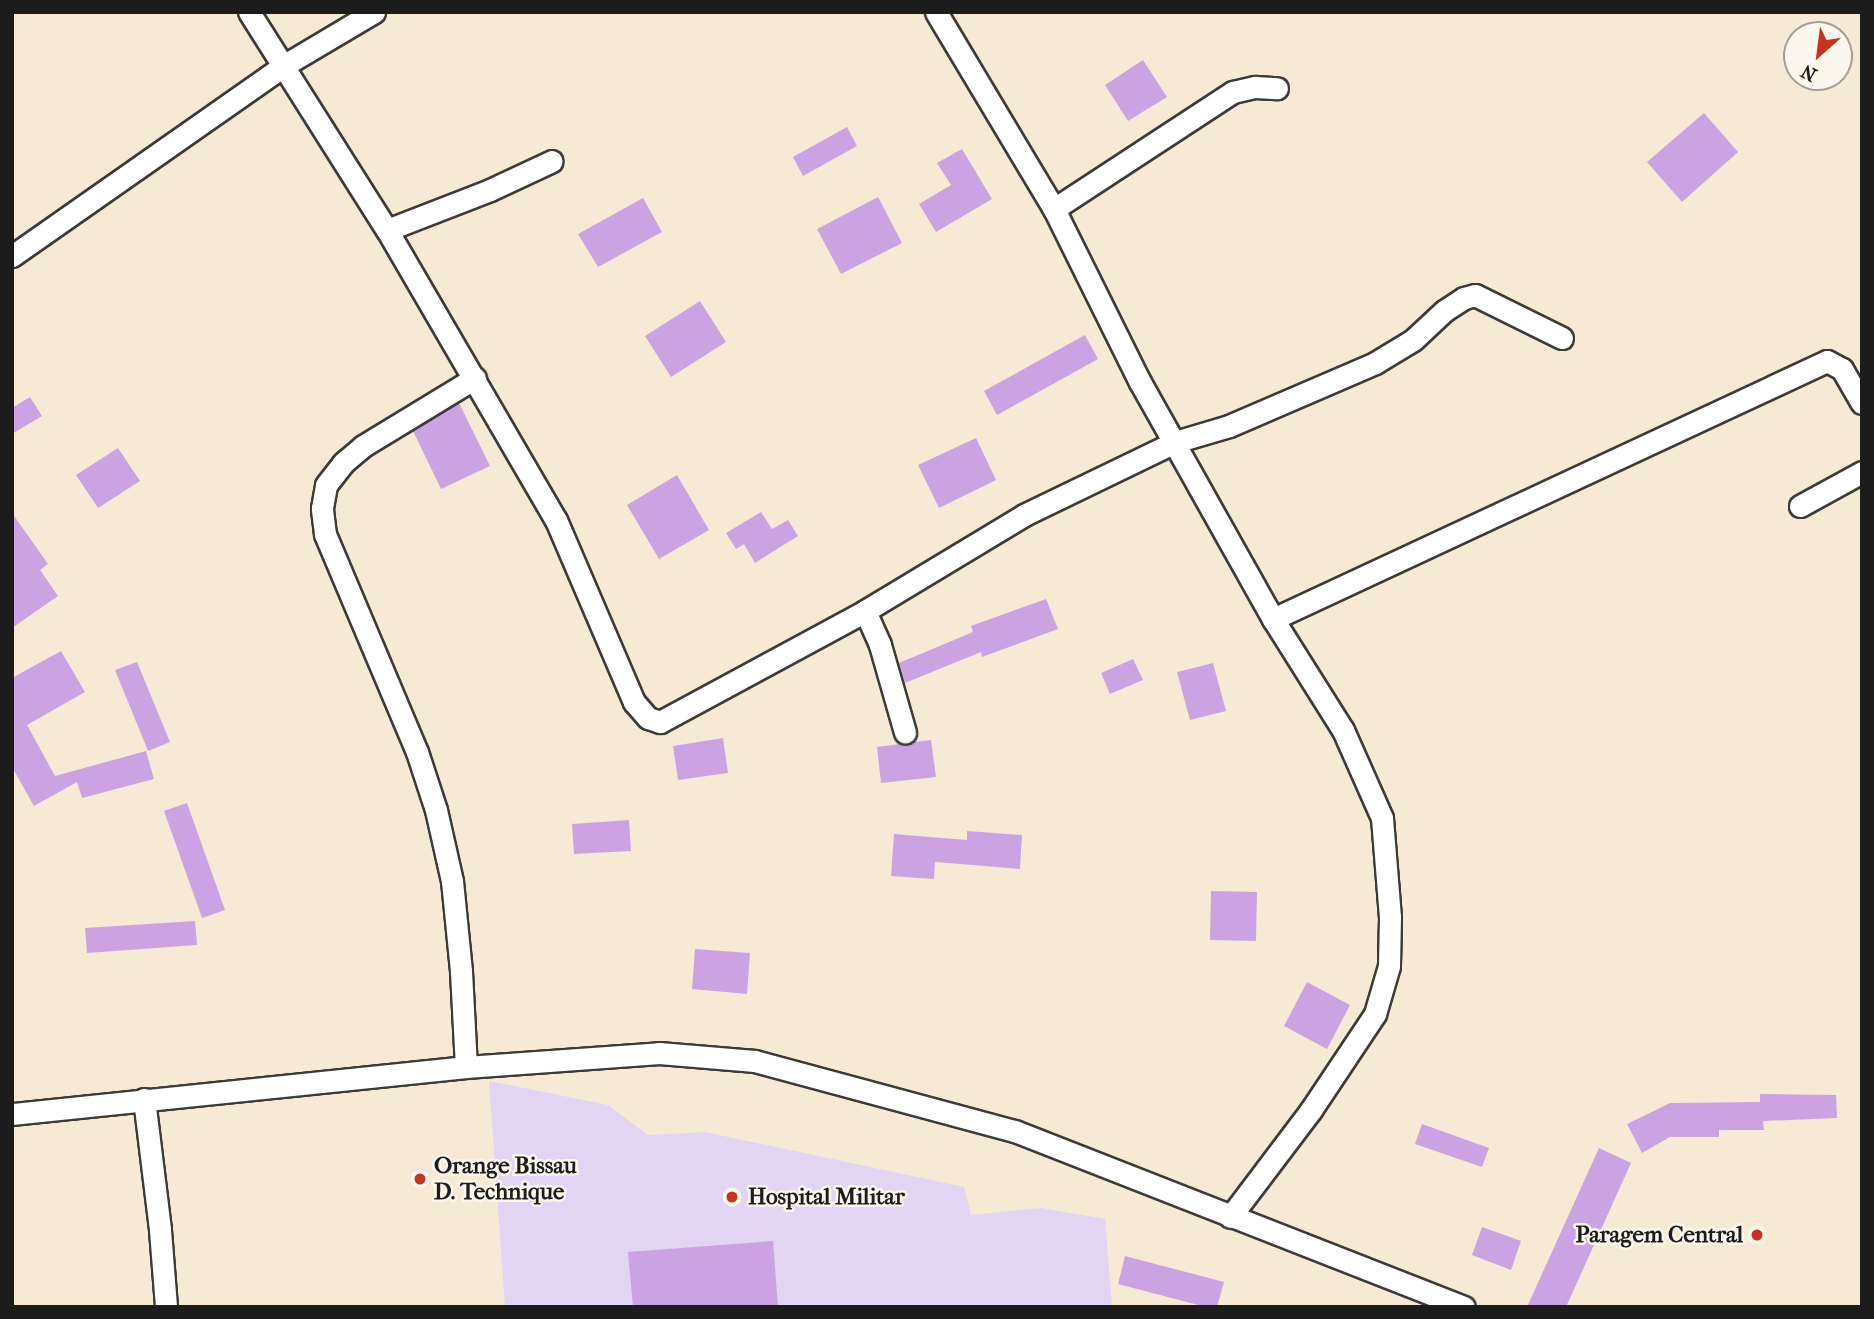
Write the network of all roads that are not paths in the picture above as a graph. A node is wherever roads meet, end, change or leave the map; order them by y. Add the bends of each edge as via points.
1 (250, 12) edge
2 (374, 12) edge
3 (936, 12) edge
4 (284, 66) junction
5 (1277, 88) dead end
6 (552, 161) dead end
7 (1054, 209) junction
8 (387, 230) junction
9 (12, 256) edge
10 (1562, 338) dead end
11 (474, 378) junction
12 (1862, 403) edge
13 (1175, 442) junction
14 (1862, 472) edge
15 (1800, 506) dead end
16 (864, 611) junction
17 (1273, 619) junction
18 (905, 732) dead end
19 (466, 1067) junction
20 (144, 1099) junction
21 (12, 1114) edge
22 (1230, 1217) junction
23 (166, 1307) edge
24 (1464, 1307) edge

1 - 4 street
2 - 4 street
3 - 7 street
4 - 8 street
4 - 9 street
5 - 7 street via 1233,92
6 - 8 street
7 - 13 street
8 - 11 street
10 - 13 street via 1475,295 1444,310 1413,340 1375,363 1229,426
11 - 16 street via 556,520 634,702 648,718 660,722 680,714
11 - 19 street via 343,463 326,485 322,508 325,534 417,752 436,810 452,881
12 - 17 street via 1842,369 1827,361
13 - 16 street via 1024,515
13 - 17 street
14 - 15 street
16 - 18 street via 880,645
17 - 22 street via 1343,730 1382,818 1389,966 1375,1014
19 - 20 street
19 - 22 street via 659,1053 755,1060 1015,1131
20 - 21 street
20 - 23 street
22 - 24 street

